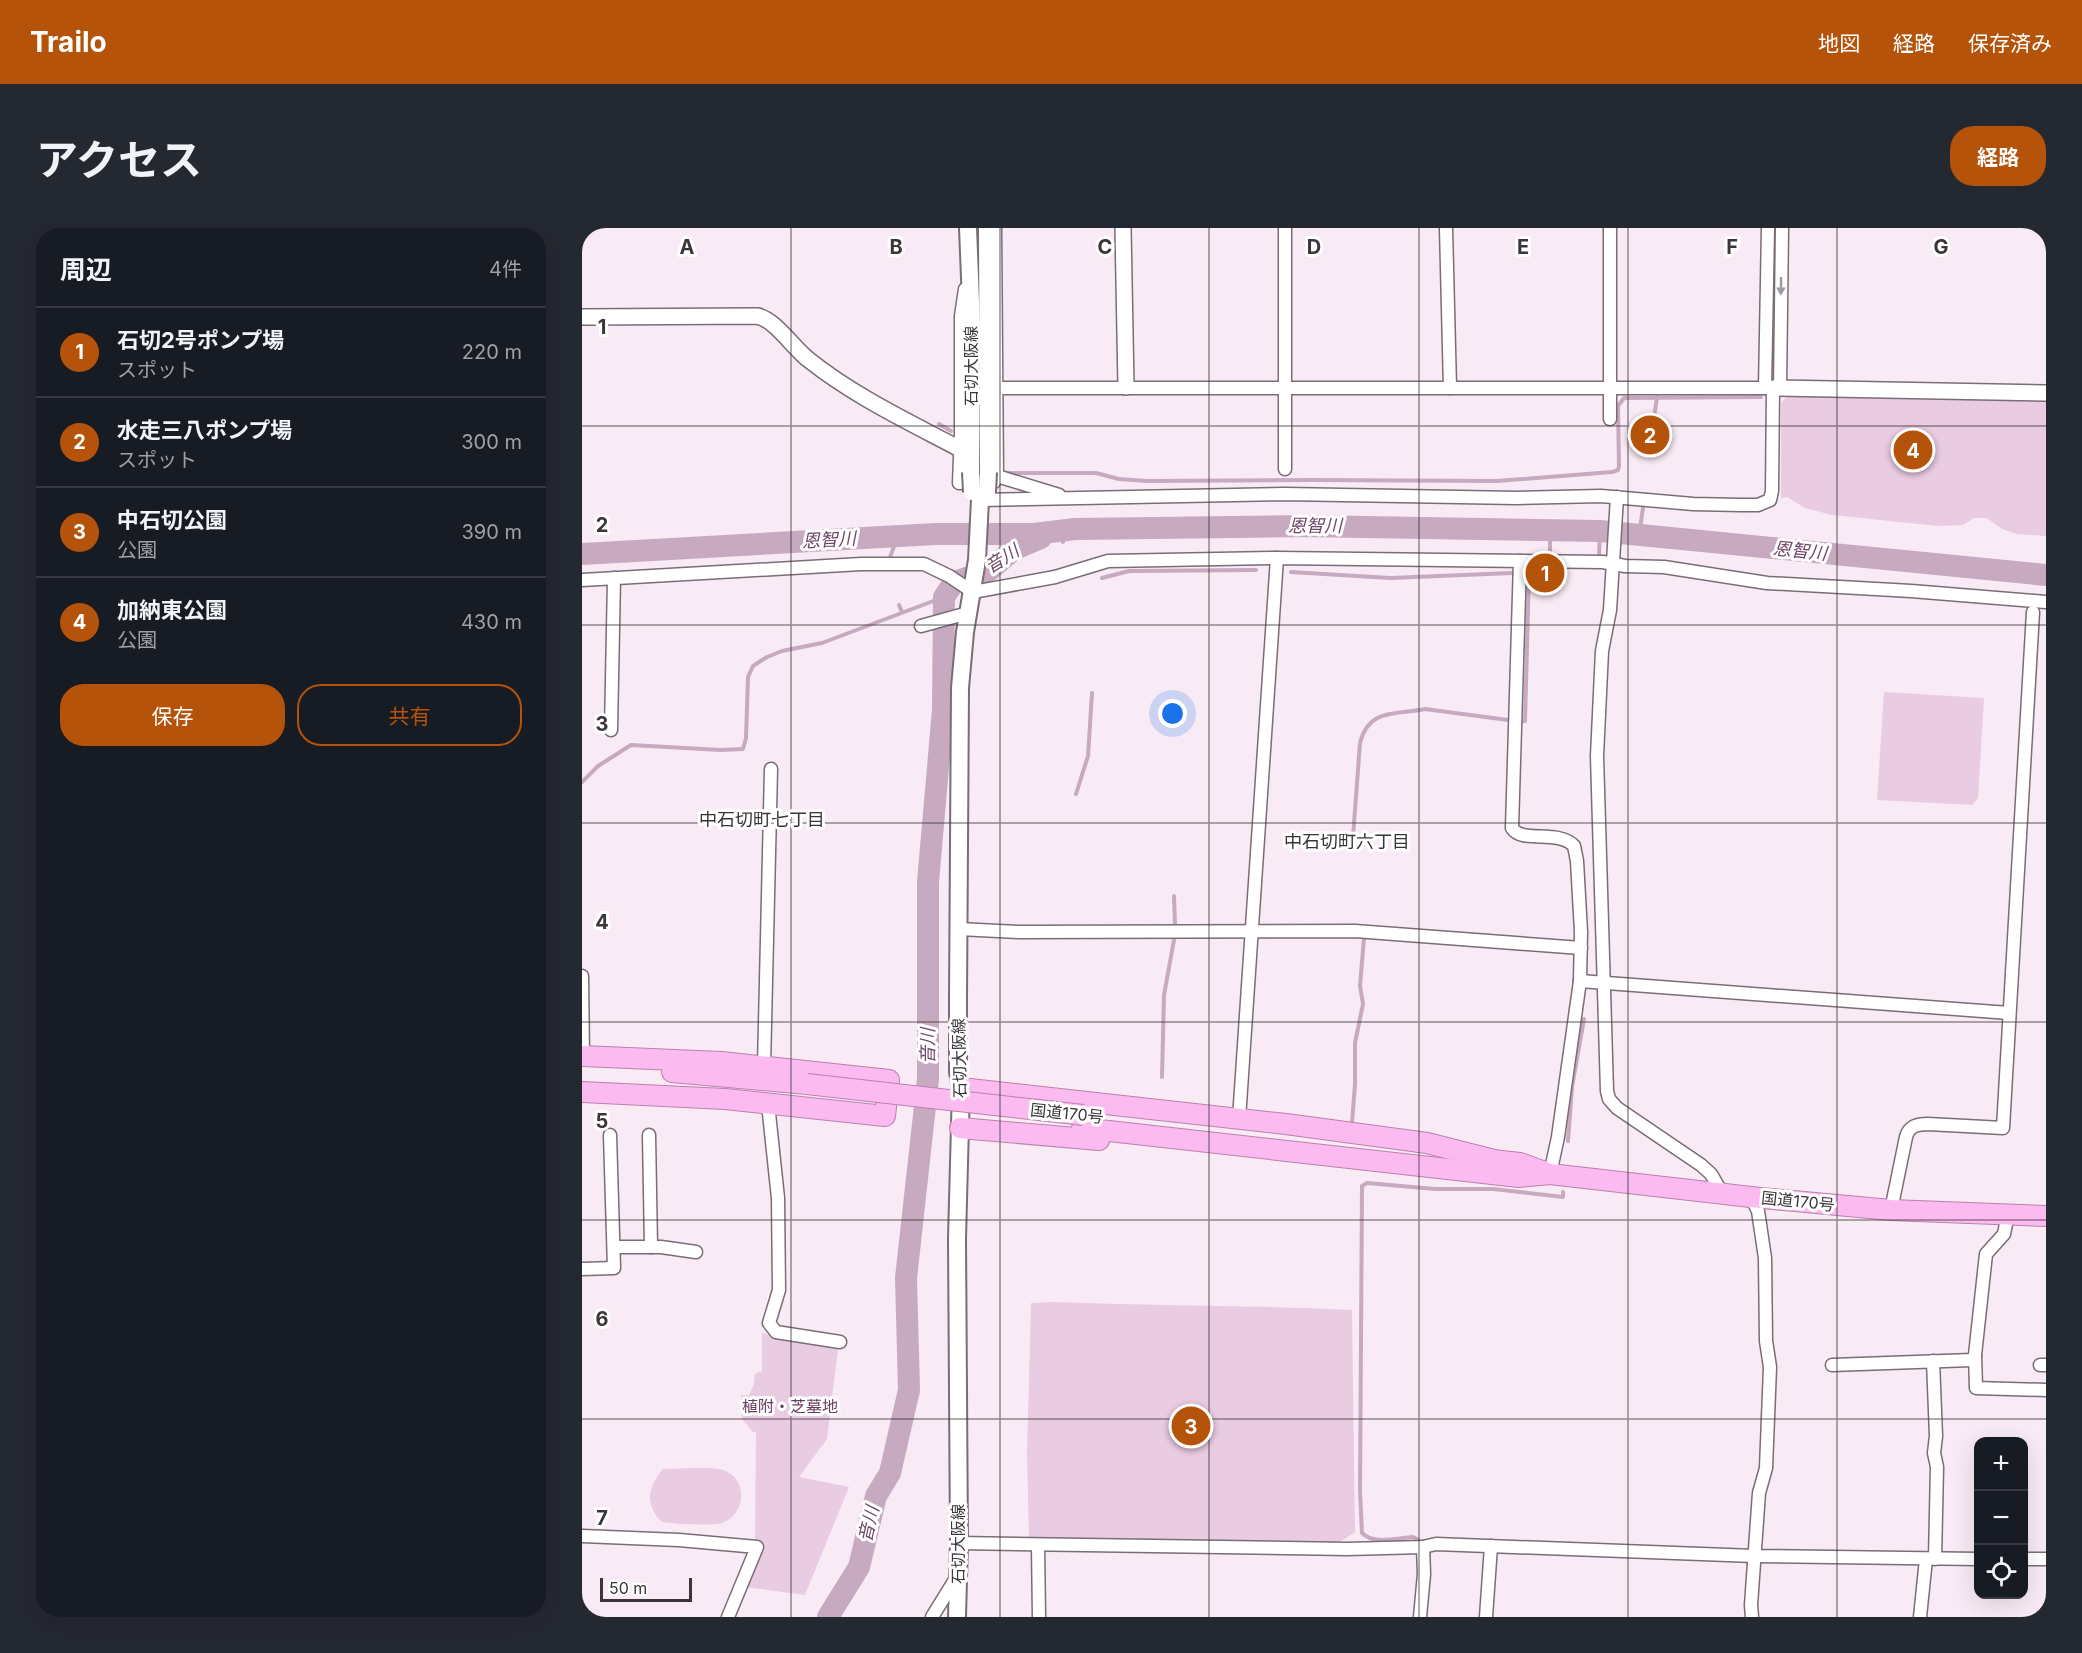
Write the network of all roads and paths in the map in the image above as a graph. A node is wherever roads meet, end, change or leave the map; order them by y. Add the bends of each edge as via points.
1 (968, 228) edge
2 (987, 228) edge
3 (995, 228) edge
4 (1123, 228) edge
5 (1285, 228) edge
6 (1446, 228) edge
7 (1610, 228) edge
8 (1768, 228) edge
9 (1782, 228) edge
10 (969, 266) junction
11 (582, 316) edge
12 (1126, 387) junction
13 (1285, 387) junction
14 (1611, 387) junction
15 (997, 388) junction
16 (1450, 388) junction
17 (1772, 388) junction
18 (2046, 393) edge
19 (1610, 419) dead end
20 (960, 449) junction
21 (1285, 469) dead end
22 (986, 473) junction
23 (980, 498) junction
24 (1068, 499) junction
25 (1617, 500) junction
26 (1277, 558) junction
27 (1520, 561) junction
28 (1613, 562) junction
29 (614, 578) junction
30 (582, 580) edge
31 (973, 592) junction
32 (2046, 602) edge
33 (2033, 612) dead end
34 (961, 614) junction
35 (921, 626) dead end
36 (611, 730) dead end
37 (771, 769) dead end
38 (959, 929) junction
39 (1252, 931) junction
40 (1581, 948) junction
41 (582, 976) edge
42 (1580, 981) junction
43 (1603, 982) junction
44 (2009, 1013) junction
45 (582, 1060) edge
46 (764, 1066) junction
47 (582, 1082) edge
48 (960, 1088) junction
49 (807, 1091) junction
50 (582, 1092) edge
51 (768, 1104) junction
52 (1239, 1119) junction
53 (1082, 1121) junction
54 (960, 1128) junction
55 (610, 1135) dead end
56 (649, 1135) dead end
57 (1494, 1160) junction
58 (1474, 1172) junction
59 (1550, 1174) junction
60 (1722, 1193) junction
61 (1750, 1197) junction
62 (1891, 1210) junction
63 (2008, 1214) junction
64 (2046, 1216) edge
65 (614, 1247) junction
66 (651, 1247) junction
67 (696, 1252) dead end
68 (582, 1269) edge
69 (840, 1342) dead end
70 (1975, 1355) junction
71 (1933, 1361) junction
72 (1832, 1365) dead end
73 (2046, 1389) edge
74 (582, 1536) edge
75 (959, 1543) junction
76 (1038, 1545) junction
77 (1491, 1546) junction
78 (1423, 1547) junction
79 (1754, 1556) junction
80 (1930, 1559) junction
81 (1974, 1559) edge
82 (2028, 1559) edge
83 (2046, 1559) edge
84 (958, 1574) junction
85 (728, 1617) edge
86 (932, 1617) edge
87 (957, 1617) edge
88 (1039, 1617) edge
89 (1420, 1617) edge
90 (1486, 1617) edge
91 (1752, 1617) edge
92 (1920, 1617) edge

1 - 10 main road, 石切大阪線
2 - 22 main road, 石切大阪線
3 - 15 street
4 - 12 street
5 - 13 street
6 - 16 street
7 - 14 street
8 - 17 street
9 -> 17 street
10 - 20 street via 961,316
10 - 22 main road, 石切大阪線
11 - 20 street via 764,318 825,372
12 - 13 street
12 - 15 street
13 - 16 street
13 - 21 street
14 - 16 street
14 - 17 street
14 - 19 street
15 - 22 street
17 - 18 street
17 - 25 street via 1770,500 1741,505
20 - 22 street via 959,483 994,482
22 - 23 main road, 石切大阪線, bridge
22 - 24 street
23 - 24 street
23 - 31 main road, 石切大阪線
24 - 25 street via 1285,494
25 - 28 street
26 - 27 street
26 - 31 street via 1108,561 1055,577
26 - 39 street
27 - 28 street
27 - 40 street via 1512,828 1519,834 1563,838 1574,846
28 - 32 street via 1767,583
28 - 43 street via 1602,651 1597,756
29 - 30 street
29 - 31 street via 924,564
29 - 36 street
31 - 34 main road, 石切大阪線
33 - 44 street
34 - 35 street
34 - 38 main road, 石切大阪線
37 - 46 street
38 - 39 street
38 - 48 main road, 石切大阪線
39 - 40 street via 1361,931
39 - 52 street
40 - 42 street
41 - 45 street
42 - 43 street
42 - 59 street
43 - 44 street
43 - 60 street via 1609,1099 1712,1174
44 - 62 street via 2003,1128 1923,1124 1911,1128
45 - 46 highway via 657,1058
45 - 49 highway, 国道170号
46 - 51 highway via 889,1080 885,1116
47 - 49 highway, 国道170号
48 - 52 highway
48 - 54 main road, 石切大阪線
49 - 53 highway, 国道170号
50 - 51 highway
51 - 69 street via 778,1198 779,1290 769,1323 776,1332
52 - 57 highway via 1427,1143
53 - 57 highway, 国道170号
53 - 58 highway, 国道170号
54 - 58 highway via 1411,1174
54 - 75 main road, 石切大阪線
55 - 65 street
56 - 66 street
57 - 59 highway, 国道170号 via 1520,1163
58 - 59 highway, 国道170号 via 1519,1177
59 - 60 highway, 国道170号
60 - 61 highway, 国道170号
61 - 62 highway, 国道170号
61 - 79 street via 1758,1211 1765,1258 1770,1366 1766,1468 1759,1493
62 - 63 highway, 国道170号
63 - 64 highway, 国道170号
63 - 70 street via 2004,1234 1986,1254
65 - 66 street
65 - 68 street via 614,1269
66 - 67 street
70 - 71 street via 1972,1360
70 - 73 street via 1976,1388
71 - 72 street
71 - 80 street via 1937,1467
74 - 85 street via 757,1547
75 - 76 street
75 - 84 main road, 石切大阪線
76 - 78 street
76 - 88 street
77 - 78 street
77 - 79 street
77 - 90 street
78 - 89 street
79 - 80 street
79 - 91 street
80 - 81 street
80 - 92 street
82 - 83 street
84 - 86 street
84 - 87 main road, 石切大阪線

